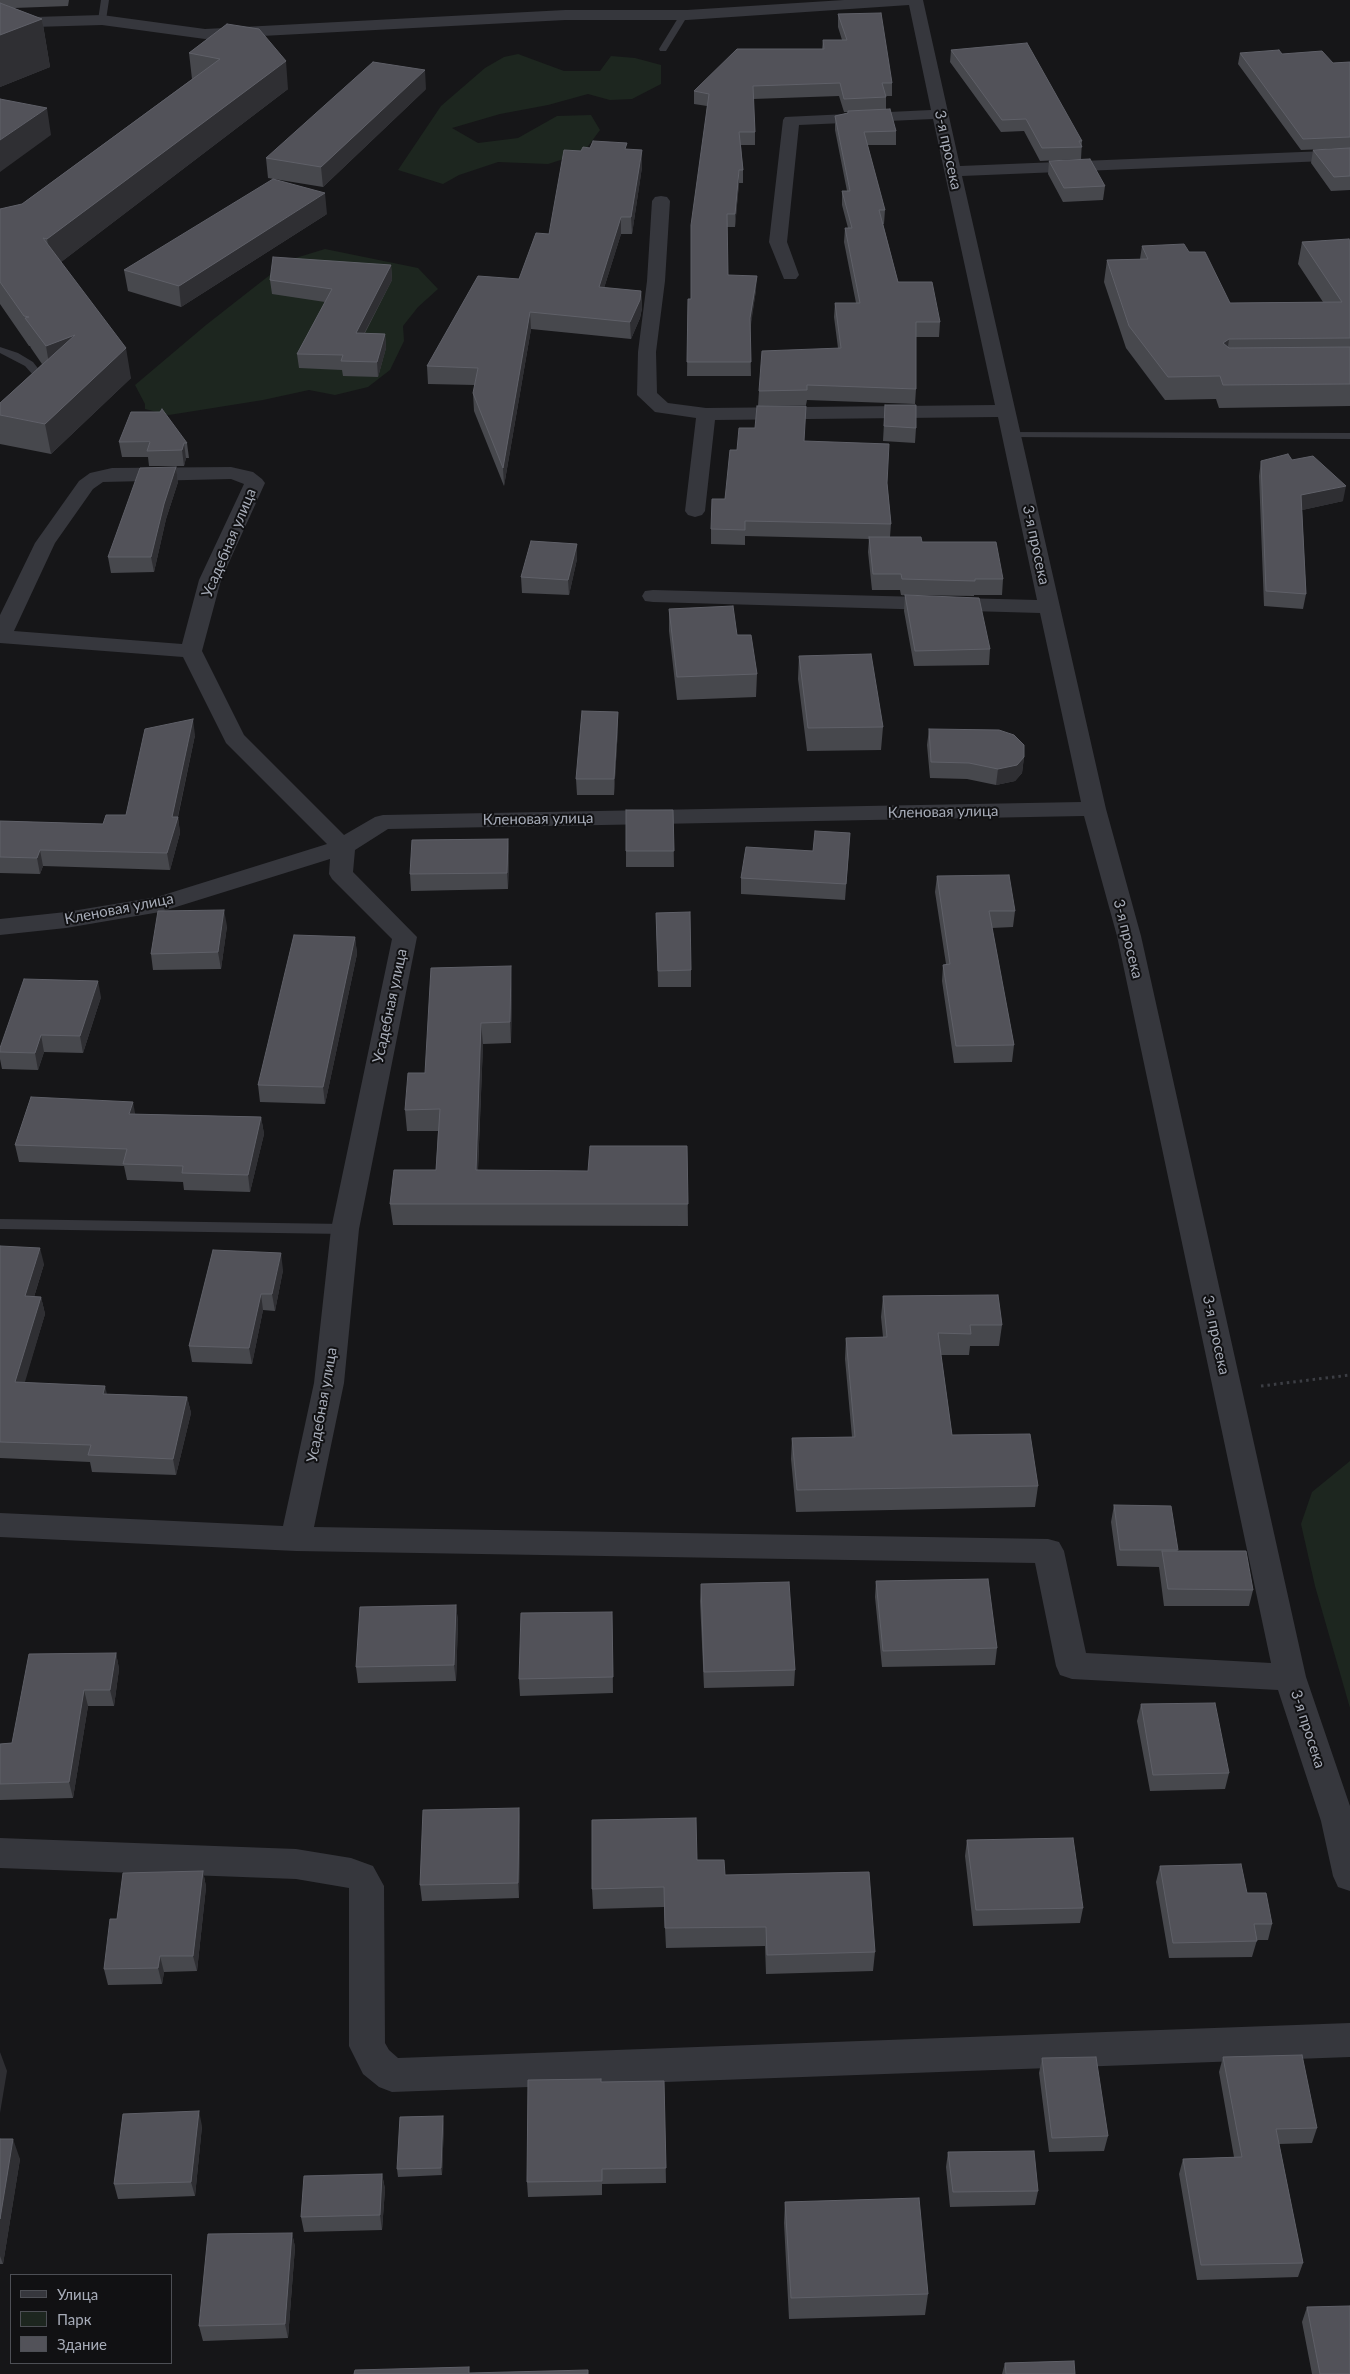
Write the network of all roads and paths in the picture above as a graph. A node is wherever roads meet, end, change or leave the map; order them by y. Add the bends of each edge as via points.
1 (105, 0) edge
2 (913, 0) edge
3 (686, 15) junction
4 (102, 20) junction
5 (0, 23) edge
6 (663, 49) dead end
7 (941, 114) junction
8 (1350, 155) edge
9 (953, 171) junction
10 (661, 202) dead end
11 (790, 275) dead end
12 (0, 350) edge
13 (31, 396) edge
14 (1006, 411) junction
15 (706, 414) junction
16 (1012, 435) junction
17 (1350, 436) edge
18 (696, 511) dead end
19 (653, 596) dead end
20 (1049, 607) junction
21 (1, 636) edge
22 (191, 651) junction
23 (1094, 809) junction
24 (343, 847) junction
25 (0, 927) edge
26 (0, 1224) edge
27 (346, 1229) junction
28 (1350, 1375) edge
29 (1228, 1390) junction
30 (0, 1525) edge
31 (296, 1539) junction
32 (1290, 1677) junction
33 (0, 1852) edge
34 (1350, 1876) edge
35 (1350, 2040) edge

1 - 4 lane
2 - 3 street
2 - 7 street, 3-я просека
3 - 4 street via 564,15 205,34
3 - 6 lane
4 - 5 street
7 - 9 street, 3-я просека
7 - 11 street via 791,120 778,242
8 - 9 street
9 - 14 street, 3-я просека
10 - 15 street via 647,352 648,395 662,408
12 - 13 lane via 29,364 38,376 37,387
14 - 15 street
14 - 16 street, 3-я просека
15 - 18 street
16 - 17 lane
16 - 20 street, 3-я просека
19 - 20 street
20 - 23 street, 3-я просека
21 - 22 street
21 - 22 street, Усадебная улица via 45,543 86,485 97,477 112,474 231,473 246,476 255,483 210,580
22 - 24 street via 234,738
23 - 24 street, Кленовая улица via 383,822
23 - 29 street, 3-я просека via 1129,936
24 - 25 street, Кленовая улица via 160,904
24 - 27 street, Усадебная улица via 341,874 405,937
26 - 27 lane
27 - 31 street, Усадебная улица via 329,1383
28 - 29 path
29 - 32 street, 3-я просека
30 - 31 street
31 - 32 street via 1048,1551 1072,1666
32 - 34 street, 3-я просека via 1338,1821
33 - 35 street via 296,1864 361,1877 367,1886 367,2046 376,2062 392,2075

